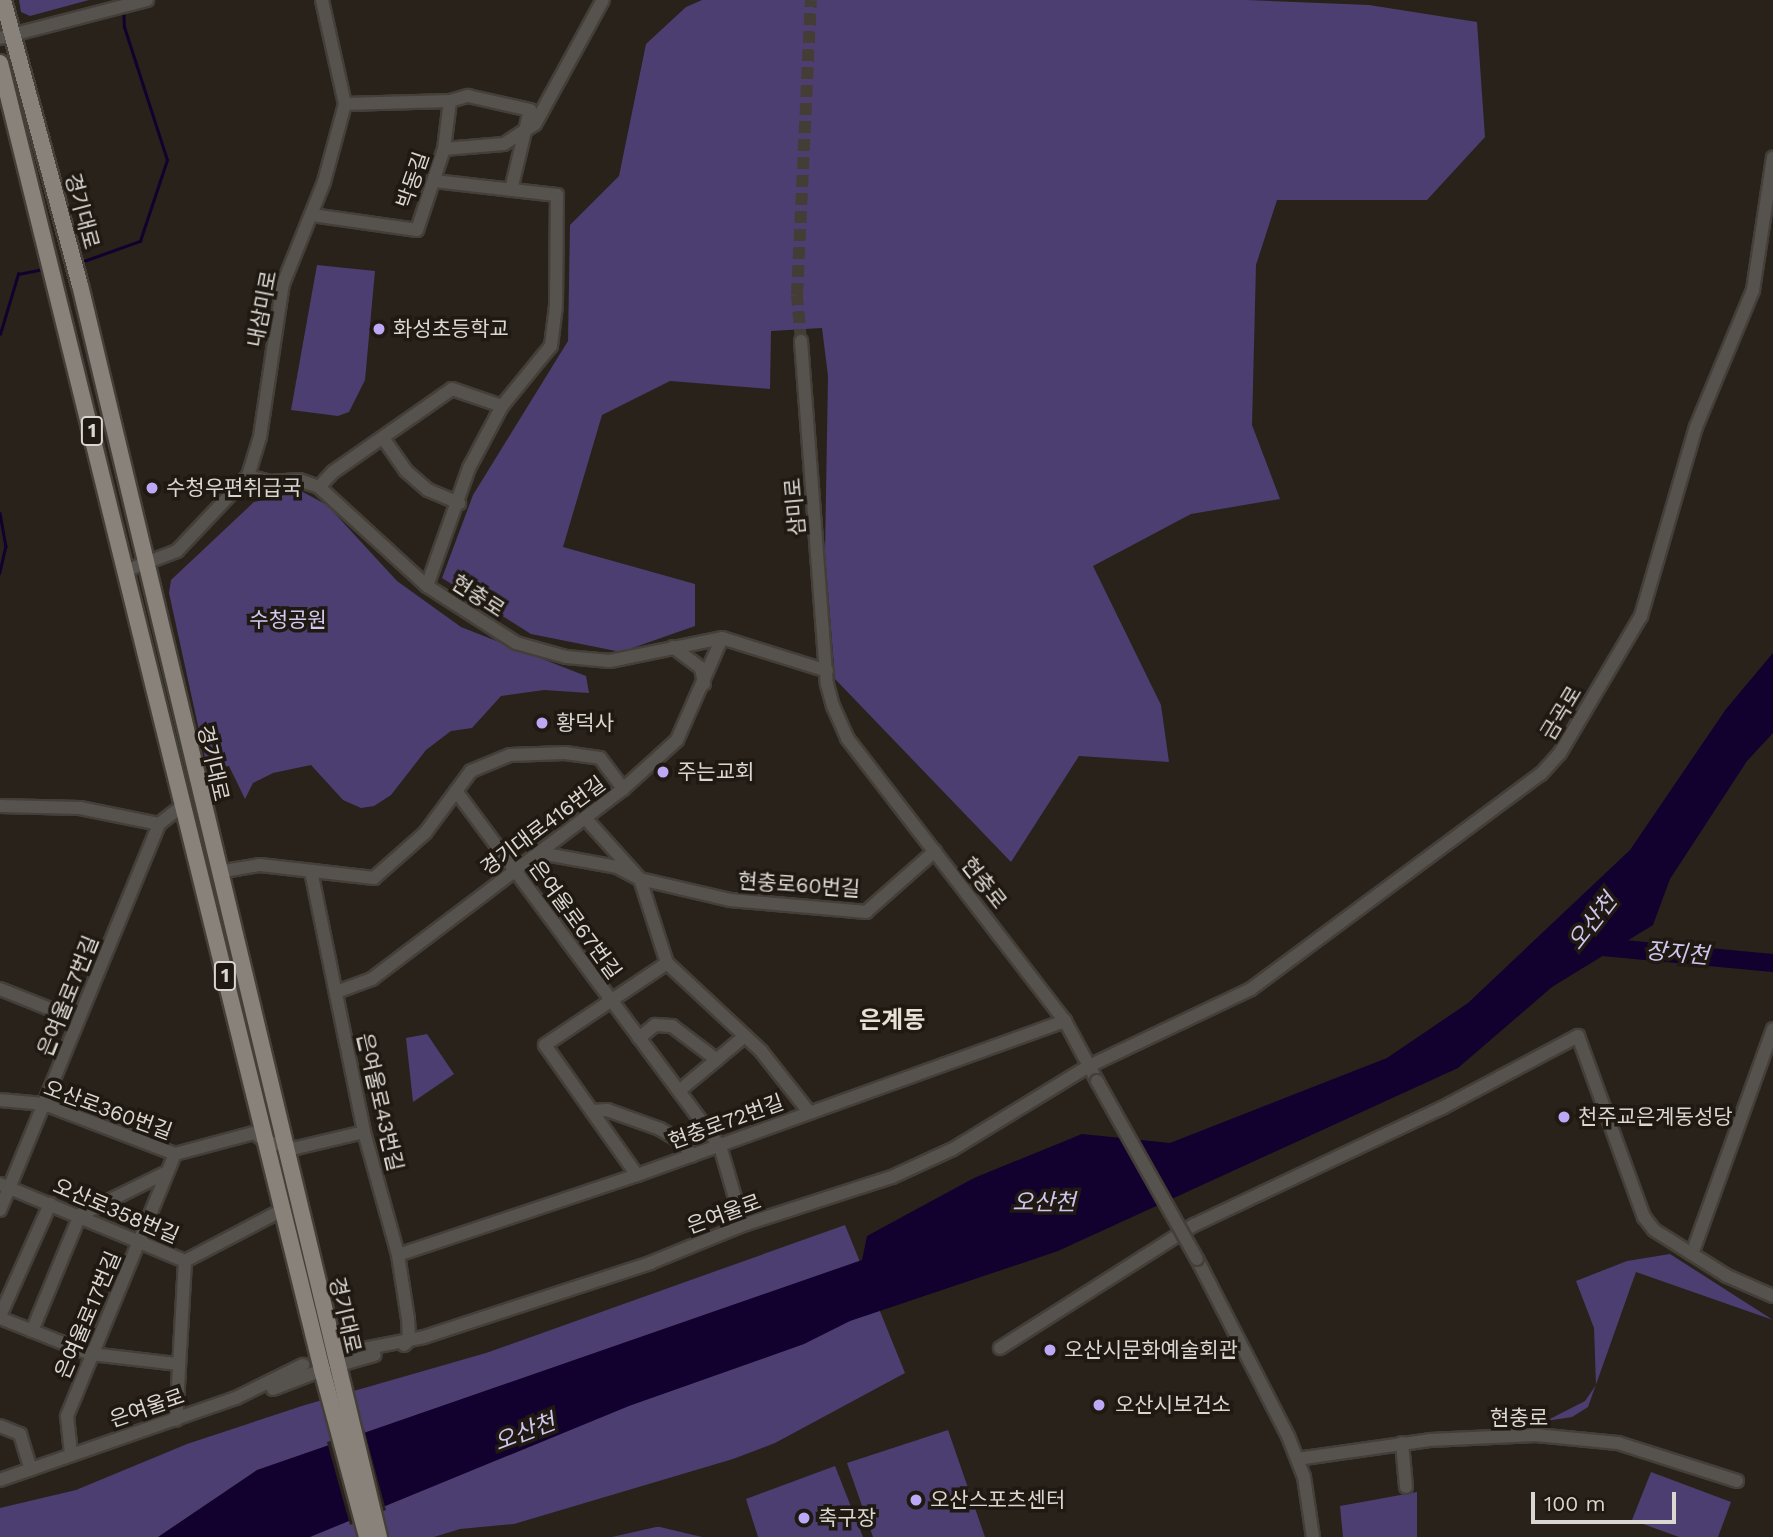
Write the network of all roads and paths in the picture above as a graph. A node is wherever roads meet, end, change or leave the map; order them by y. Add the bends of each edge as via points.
1 (3, 0) edge
2 (147, 0) edge
3 (322, 0) edge
4 (603, 0) edge
5 (6, 36) edge
6 (0, 63) edge
7 (450, 101) junction
8 (345, 104) junction
9 (524, 134) junction
10 (444, 149) junction
11 (1773, 157) edge
12 (434, 181) junction
13 (512, 190) junction
14 (312, 215) junction
15 (801, 341) tunnel mouth
16 (502, 406) junction
17 (383, 438) junction
18 (248, 476) junction
19 (319, 487) junction
20 (459, 503) junction
21 (145, 566) junction
22 (125, 571) junction
23 (427, 586) junction
24 (722, 638) junction
25 (673, 647) junction
26 (827, 671) junction
27 (704, 684) junction
28 (623, 789) junction
29 (456, 791) junction
30 (183, 805) junction
31 (0, 806) edge
32 (586, 819) junction
33 (159, 824) junction
34 (935, 851) junction
35 (540, 853) junction
36 (311, 871) junction
37 (218, 872) junction
38 (516, 872) junction
39 (640, 879) junction
40 (667, 963) junction
41 (0, 989) edge
42 (336, 992) junction
43 (610, 999) junction
44 (78, 1020) junction
45 (1065, 1021) junction
46 (1773, 1029) edge
47 (745, 1036) junction
48 (639, 1038) junction
49 (717, 1060) junction
50 (1089, 1066) junction
51 (678, 1091) junction
52 (0, 1100) edge
53 (44, 1104) junction
54 (592, 1111) junction
55 (808, 1112) junction
56 (364, 1132) junction
57 (265, 1141) junction
58 (282, 1143) junction
59 (720, 1146) junction
60 (175, 1154) junction
61 (692, 1156) junction
62 (167, 1172) junction
63 (637, 1175) junction
64 (5, 1185) edge
65 (50, 1204) junction
66 (0, 1210) edge
67 (282, 1210) junction
68 (80, 1215) junction
69 (743, 1226) junction
70 (141, 1239) junction
71 (1692, 1254) junction
72 (398, 1255) junction
73 (185, 1261) junction
74 (1773, 1296) edge
75 (0, 1317) edge
76 (32, 1331) junction
77 (409, 1340) junction
78 (1000, 1348) dead end
79 (353, 1351) tunnel mouth
80 (91, 1354) junction
81 (178, 1364) junction
82 (303, 1365) tunnel mouth
83 (330, 1373) junction
84 (236, 1398) junction
85 (176, 1420) junction
86 (0, 1426) edge
87 (1402, 1443) junction
88 (71, 1454) junction
89 (1297, 1459) junction
90 (31, 1469) junction
91 (0, 1480) edge
92 (1737, 1481) dead end
93 (1406, 1487) dead end
94 (367, 1537) edge
95 (379, 1537) edge
96 (1313, 1537) edge

1 - 5 main road, 경기대로 / 1
2 - 5 street
3 - 8 street, 내삼미로
4 - 9 street via 569,70
5 - 21 main road, 경기대로 / 1 via 80,285
6 - 22 main road, 경기대로 / 1
7 - 8 street
7 - 9 street via 468,96 530,110
7 - 10 street
8 - 14 street, 내삼미로
9 - 10 street, 박동길 via 504,144
9 - 13 street
10 - 12 street, 박동길
11 - 50 street, 금곡로 via 1753,290 1696,427 1641,616 1560,753 1541,774 1251,989
12 - 13 street
12 - 14 street, 박동길 via 416,230
13 - 16 street via 557,195 556,306 551,346
14 - 18 street, 내삼미로 via 283,284 260,437
15 - 26 street, 삼미로
16 - 17 street via 452,389
16 - 20 street via 470,468
17 - 19 street
17 - 20 street via 406,471 428,490
18 - 19 street via 270,482 299,480
18 - 21 street, 내삼미로 via 177,551
19 - 23 street, 현충로
20 - 23 street
21 - 22 street, 내삼미로
21 - 37 main road, 경기대로 / 1
22 - 30 main road, 경기대로 / 1
23 - 25 street, 현충로 via 516,643 566,657 635,659
24 - 25 street, 현충로
24 - 26 street
24 - 27 street
25 - 27 street via 701,668
26 - 34 street, 현충로 via 833,706 847,738
27 - 28 street via 677,740
28 - 29 street, 경기대로416번길 via 600,758 565,753 510,755 471,771
28 - 32 street, 경기대로416번길
29 - 36 street, 경기대로416번길 via 425,833 374,878
29 - 38 street, 은여울로67번길
30 - 33 street, 은여울로7번길
30 - 57 main road, 경기대로 / 1
31 - 33 street via 80,808
32 - 35 street, 경기대로416번길
32 - 39 street
33 - 44 street, 은여울로7번길
34 - 39 street, 현충로60번길 via 866,912 730,900
34 - 45 street, 현충로
35 - 38 street, 경기대로416번길
35 - 39 street, 현충로60번길 via 617,867
36 - 37 street, 경기대로416번길 via 260,865
36 - 42 street, 은여울로43번길
37 - 58 main road, 경기대로 / 1
38 - 42 street, 경기대로416번길 via 372,979
38 - 43 street, 은여울로67번길
39 - 40 street
40 - 43 street
40 - 47 street
41 - 44 street
42 - 56 street, 은여울로43번길
43 - 48 street, 은여울로67번길
43 - 54 street via 545,1045
44 - 53 street, 은여울로7번길
45 - 50 street, 현충로
45 - 55 street, 현충로72번길
46 - 71 street
47 - 49 street
47 - 55 street
48 - 49 street via 655,1025 672,1027
48 - 51 street, 은여울로67번길
49 - 51 street
50 - 69 street, 은여울로 via 953,1149 831,1199
50 - 89 street, 현충로, bridge via 1197,1259
51 - 59 street, 은여울로67번길
52 - 53 street, 오산로360번길
53 - 60 street, 오산로360번길
53 - 64 street, 은여울로7번길
54 - 61 street via 607,1110 660,1129 682,1142
54 - 63 street
55 - 59 street, 현충로72번길
56 - 58 street, 오산로360번길 via 296,1148
56 - 72 street, 은여울로43번길
57 - 58 street, 오산로360번길
57 - 60 street, 오산로360번길 via 254,1133
57 - 67 main road, 경기대로 / 1
58 - 83 main road, 경기대로 / 1
59 - 61 street, 현충로72번길
59 - 69 street, 은여울로67번길
60 - 62 street, 은여울로17번길
61 - 63 street, 현충로72번길
62 - 68 street
62 - 70 street, 은여울로17번길
63 - 72 street, 현충로72번길
64 - 65 street, 오산로358번길
64 - 66 street, 은여울로7번길
65 - 68 street, 오산로358번길
65 - 75 street
67 - 73 street
67 - 83 main road, 경기대로 / 1
68 - 70 street, 오산로358번길
68 - 76 street
69 - 77 street, 은여울로 via 650,1263
70 - 73 street, 오산로358번길
70 - 80 street, 은여울로17번길
71 - 74 street
71 - 78 street via 1654,1230 1637,1204 1578,1036 1430,1114 1194,1225
72 - 77 street, 은여울로43번길
73 - 81 street, 오산로358번길
75 - 76 street
76 - 80 street
77 - 79 street, 은여울로
77 - 83 street via 401,1348
80 - 81 street
80 - 88 street, 은여울로17번길 via 67,1416
81 - 85 street, 오산로358번길
82 - 84 street, 은여울로
83 - 84 street via 251,1398
83 - 94 main road, 경기대로 / 1
83 - 95 main road, 경기대로 / 1
84 - 85 street, 은여울로
85 - 88 street, 은여울로
86 - 90 street via 20,1434
87 - 89 street, 현충로
87 - 92 street, 현충로 via 1536,1435 1618,1443
87 - 93 street
88 - 90 street, 은여울로
89 - 96 street, 현충로
90 - 91 street, 은여울로

